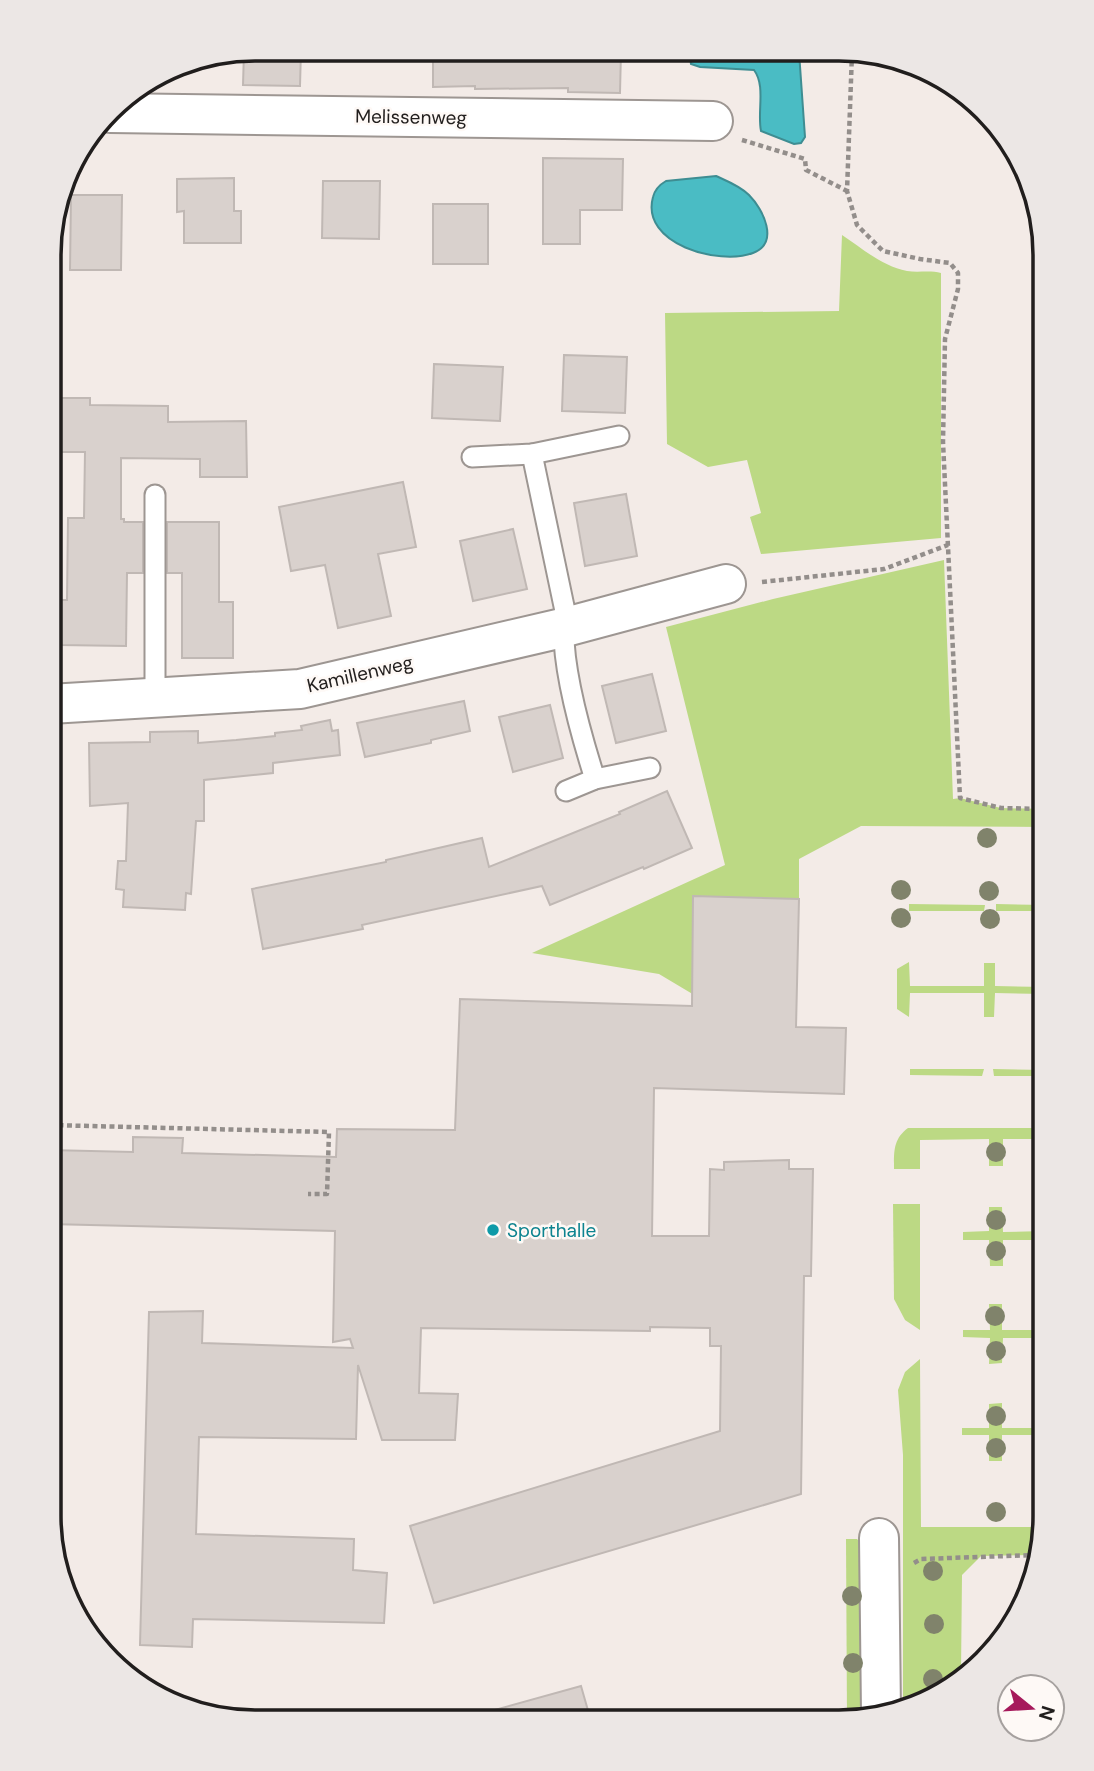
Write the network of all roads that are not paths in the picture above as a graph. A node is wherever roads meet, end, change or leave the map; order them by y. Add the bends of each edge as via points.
1 (123, 113) edge
2 (713, 121) road end
3 (619, 436) dead end
4 (532, 454) junction
5 (472, 457) dead end
6 (155, 495) dead end
7 (726, 584) road end
8 (562, 628) junction
9 (155, 698) junction
10 (61, 703) edge
11 (650, 768) dead end
12 (595, 779) junction
13 (566, 791) dead end
14 (879, 1538) dead end
15 (881, 1705) edge

1 - 2 street, Melissenweg
3 - 4 lane
4 - 5 lane
4 - 8 lane via 565,611
6 - 9 lane
7 - 8 street, Kamillenweg
8 - 9 street, Kamillenweg via 300,689
8 - 12 lane via 564,654
9 - 10 street, Kamillenweg
11 - 12 lane
12 - 13 lane
14 - 15 street

